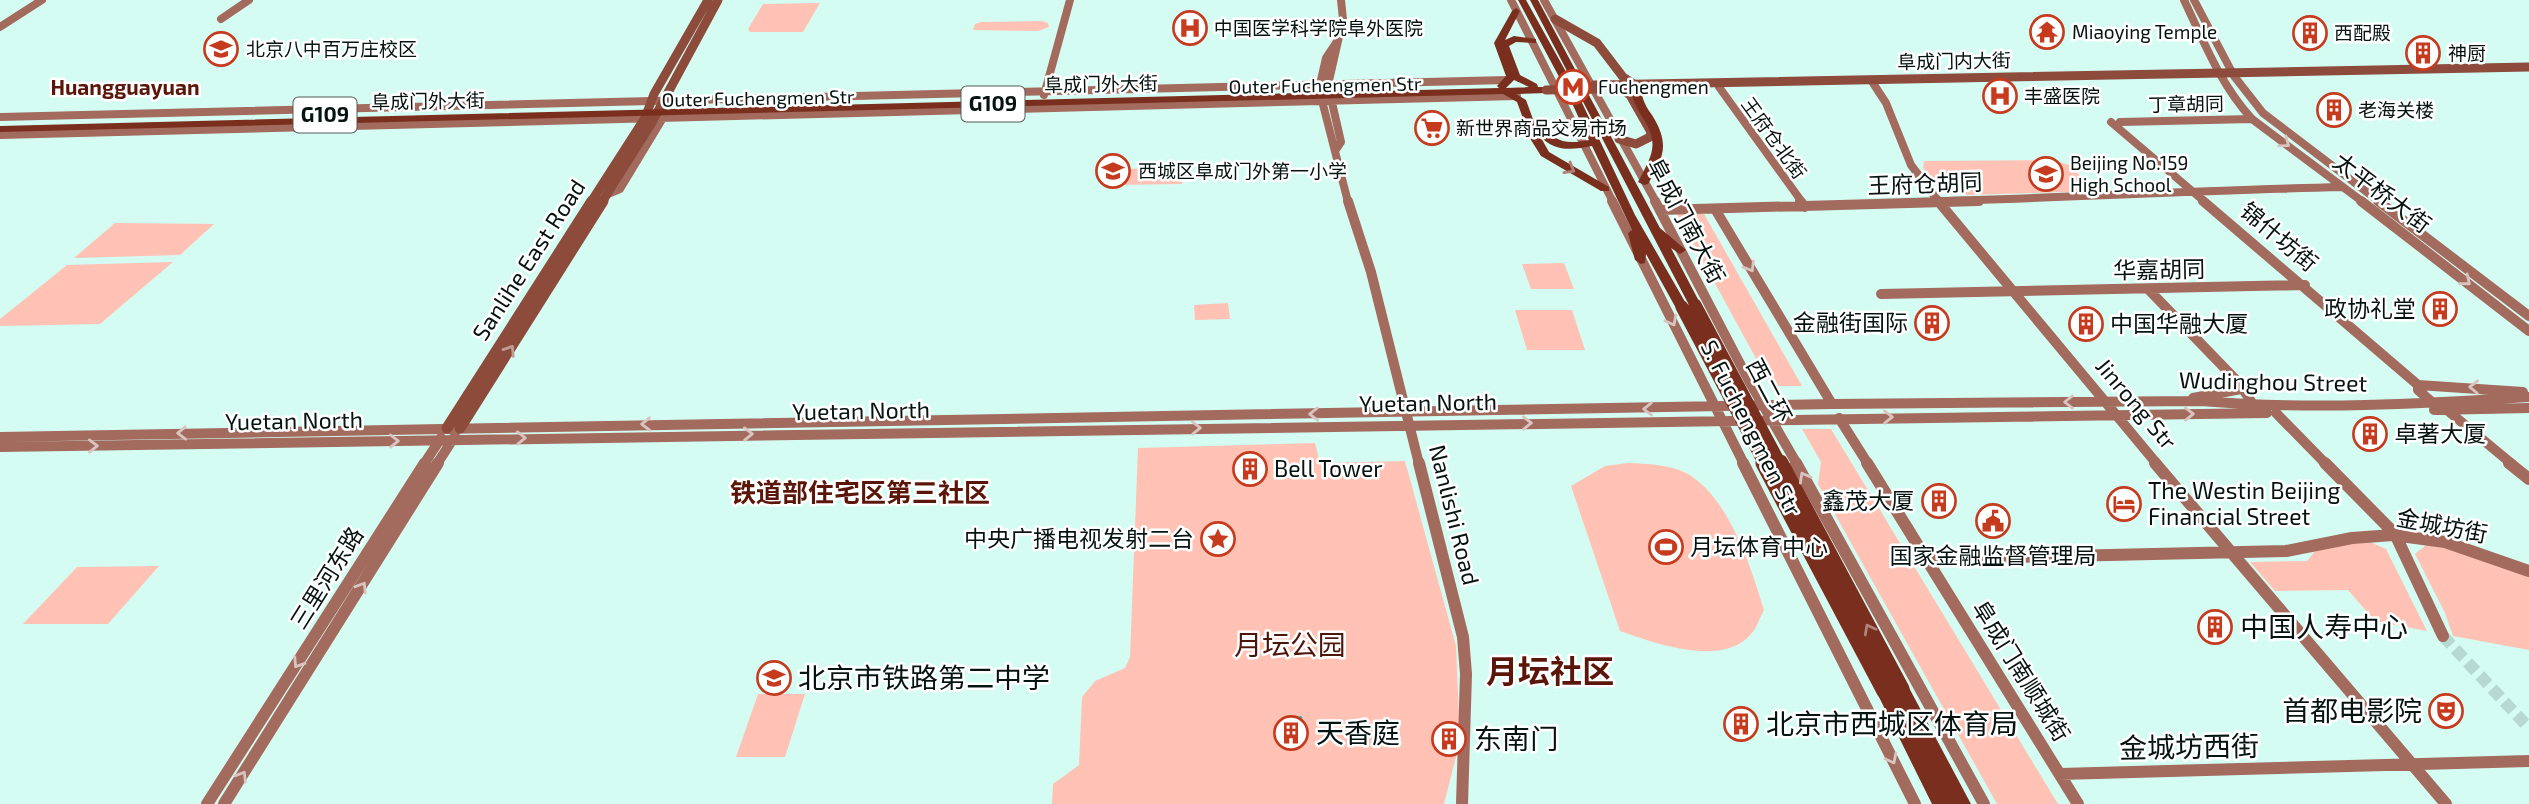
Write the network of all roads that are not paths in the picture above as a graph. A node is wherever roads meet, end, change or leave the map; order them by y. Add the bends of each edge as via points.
1 (39, 0) edge
2 (249, 0) edge
3 (708, 0) edge
4 (718, 0) edge
5 (1070, 0) edge
6 (1341, 0) edge
7 (1511, 0) edge
8 (1522, 0) edge
9 (1534, 0) edge
10 (1544, 0) edge
11 (2184, 0) edge
12 (2194, 0) edge
13 (1516, 11) junction
14 (221, 19) dead end
15 (1555, 19) junction
16 (0, 25) edge
17 (1536, 40) junction
18 (1567, 41) junction
19 (2529, 69) edge
20 (2221, 75) junction
21 (2234, 75) junction
22 (1873, 82) junction
23 (1607, 85) junction
24 (1504, 86) junction
25 (1635, 86) junction
26 (1596, 87) junction
27 (1719, 87) junction
28 (1540, 88) junction
29 (1621, 89) junction
30 (1325, 93) junction
31 (1044, 94) junction
32 (1517, 96) junction
33 (772, 97) junction
34 (798, 102) junction
35 (655, 111) junction
36 (0, 117) edge
37 (2252, 119) junction
38 (0, 122) edge
39 (2116, 122) joint
40 (0, 129) edge
41 (0, 135) edge
42 (1619, 139) junction
43 (1588, 143) junction
44 (1644, 182) junction
45 (2343, 187) junction
46 (1605, 189) junction
47 (2191, 190) junction
48 (1938, 202) junction
49 (1805, 207) junction
50 (1715, 209) junction
51 (1660, 210) junction
52 (1629, 215) junction
53 (1650, 223) junction
54 (1680, 250) junction
55 (1641, 260) junction
56 (2305, 285) junction
57 (2149, 290) junction
58 (2013, 291) junction
59 (1881, 294) dead end
60 (1689, 306) junction
61 (2529, 316) edge
62 (2529, 331) edge
63 (1749, 381) junction
64 (1704, 382) junction
65 (2418, 385) junction
66 (2241, 389) junction
67 (2529, 395) edge
68 (2188, 401) junction
69 (2104, 402) junction
70 (2432, 403) junction
71 (1832, 404) junction
72 (1764, 406) junction
73 (2254, 406) junction
74 (1716, 408) junction
75 (2529, 408) edge
76 (2447, 410) junction
77 (2276, 413) junction
78 (2114, 414) junction
79 (1408, 418) junction
80 (1771, 418) junction
81 (1839, 418) junction
82 (1722, 420) junction
83 (450, 434) junction
84 (0, 437) edge
85 (0, 447) edge
86 (2529, 479) edge
87 (2395, 534) junction
88 (2232, 553) junction
89 (1927, 559) junction
90 (2529, 570) edge
91 (2443, 636) tunnel mouth
92 (2529, 761) edge
93 (2419, 765) junction
94 (2060, 774) junction
95 (207, 804) edge
96 (224, 804) edge
97 (1462, 804) edge
98 (1915, 804) edge
99 (1942, 804) edge
100 (1961, 804) edge
101 (1984, 804) edge
102 (2078, 804) edge
103 (2446, 804) edge
104 (2455, 804) edge

1 - 16 street
2 - 14 street
3 - 35 main road
4 - 35 main road
5 - 31 street
6 - 30 street via 1339,45
7 - 13 street
8 - 17 highway, 西二环
9 - 53 highway, 西二环
10 - 15 street, 阜成门南大街
11 - 20 street, 太平桥大街
12 - 21 street
13 - 17 street
13 - 24 highway via 1499,43 1510,72
15 - 18 street, 阜成门南大街
15 - 25 main road via 1602,48 1621,77
17 - 28 highway via 1514,39 1504,45 1516,76
17 - 43 highway, 西二环 via 1570,88
18 - 23 main road via 1587,40 1600,49 1616,77
18 - 42 street, 阜成门南大街
19 - 21 main road, 阜成门内大街
20 - 21 main road, 阜成门内大街
20 - 22 main road, 阜成门内大街
20 - 37 street, 太平桥大街
21 - 61 street via 2263,113
22 - 25 main road, 阜成门内大街
22 - 27 main road
22 - 48 street, Jinrong Str via 1889,106 1911,166
23 - 25 main road, 阜成门内大街
23 - 26 main road, 阜成门内大街
24 - 28 highway, 阜成门外大街 / G109
24 - 30 highway, 阜成门外大街 / G109
24 - 32 highway
25 - 27 main road
25 - 29 main road, 阜成门内大街
25 - 44 highway via 1659,141
26 - 28 main road, bridge
26 - 29 main road, 阜成门内大街
27 - 49 street, 王府仓北街
28 - 43 highway via 1527,100 1546,139 1562,146
29 - 42 main road via 1630,94 1650,137 1636,144
30 - 31 highway, Outer Fuchengmen Str / G109
30 - 32 street, Outer Fuchengmen Str
30 - 35 highway, 阜成门外大街 / G109
30 - 79 street, Nanlishi Road via 1340,142 1335,150 1342,183 1371,272
31 - 33 street, Outer Fuchengmen Str
31 - 34 highway, Outer Fuchengmen Str / G109
32 -> 46 highway via 1545,154
33 - 34 highway
33 - 35 street, Outer Fuchengmen Str
34 - 35 highway, 阜成门外大街 / G109
35 - 36 street, Outer Fuchengmen Str
35 - 38 highway, Outer Fuchengmen Str / G109
35 - 40 highway, 阜成门外大街 / G109
35 - 41 street, Outer Fuchengmen Str
35 - 83 main road, Sanlihe East Road
83 -> 35 main road, Sanlihe East Road via 608,194
37 - 39 street, 丁章胡同
37 -> 45 street, 太平桥大街
39 - 47 street, 锦什坊街
42 - 44 street, 阜成门南大街
43 - 46 street
43 - 52 highway, 西二环
44 - 51 street, 阜成门南大街
45 - 47 street, 王府仓胡同
45 -> 62 street, 太平桥大街
46 - 55 street
47 - 48 street, 王府仓胡同
47 - 56 street, 锦什坊街
48 - 49 street, 王府仓胡同
48 - 58 street, Jinrong Str
49 - 50 street, 王府仓胡同
50 - 51 street, 王府仓胡同
50 -> 71 street
51 - 54 street, 阜成门南大街
52 - 55 highway
52 - 60 highway, 西二环
53 - 54 highway
53 - 60 highway, 西二环
54 - 63 street, 阜成门南大街
55 -> 64 street, S. Fuchengmen Str
56 - 57 street, 华嘉胡同
56 - 65 street, 锦什坊街
57 - 58 street, 华嘉胡同
57 - 66 street
58 - 59 street, 华嘉胡同
58 - 69 street, Jinrong Str
60 - 99 highway, 西二环, bridge
100 -> 60 highway, 西二环, bridge
63 - 64 street
63 - 72 street, 阜成门南大街
64 - 74 street, S. Fuchengmen Str
67 -> 65 street via 2493,388
65 - 70 street, 锦什坊街
66 - 68 street
66 - 73 street
67 - 70 street, Wudinghou Street
68 - 69 street, Wudinghou Street
68 - 73 street, Wudinghou Street
69 -> 71 street, Wudinghou Street
69 - 78 street, Jinrong Str
70 - 73 street, Wudinghou Street
71 - 72 street, Wudinghou Street
72 - 74 street, Yuetan North
72 - 80 street, 阜成门南大街
74 -> 79 street, Yuetan North
74 - 82 street, S. Fuchengmen Str
75 - 76 street, Wudinghou Street
76 - 77 street, Wudinghou Street
76 - 86 street
78 -> 77 street, Wudinghou Street
77 - 87 street
81 -> 78 street, Wudinghou Street
78 - 88 street, Jinrong Str
79 -> 82 street, Yuetan North
79 - 83 street, Yuetan North
79 - 97 street, Nanlishi Road via 1462,637 1466,674
80 - 81 street, Wudinghou Street
80 - 82 street, Yuetan North
101 -> 80 street, S. Fuchengmen Str
81 - 89 street, 阜成门南顺城街
82 -> 98 street, S. Fuchengmen Str
83 -> 84 street, Yuetan North
85 -> 83 street, Yuetan North
83 -> 95 street
96 -> 83 street, 三里河东路
87 - 88 street, 金城坊街 via 2340,538 2286,551
87 - 90 street, 金城坊街 via 2449,544
87 - 91 street
88 - 89 street, 金城坊街
88 - 93 street, Jinrong Str
89 - 94 street, 阜成门南顺城街
92 - 93 street, 金城坊西街
93 - 94 street, 金城坊西街
93 - 103 street, Jinrong Str
93 - 104 street
94 - 102 street, 阜成门南顺城街

